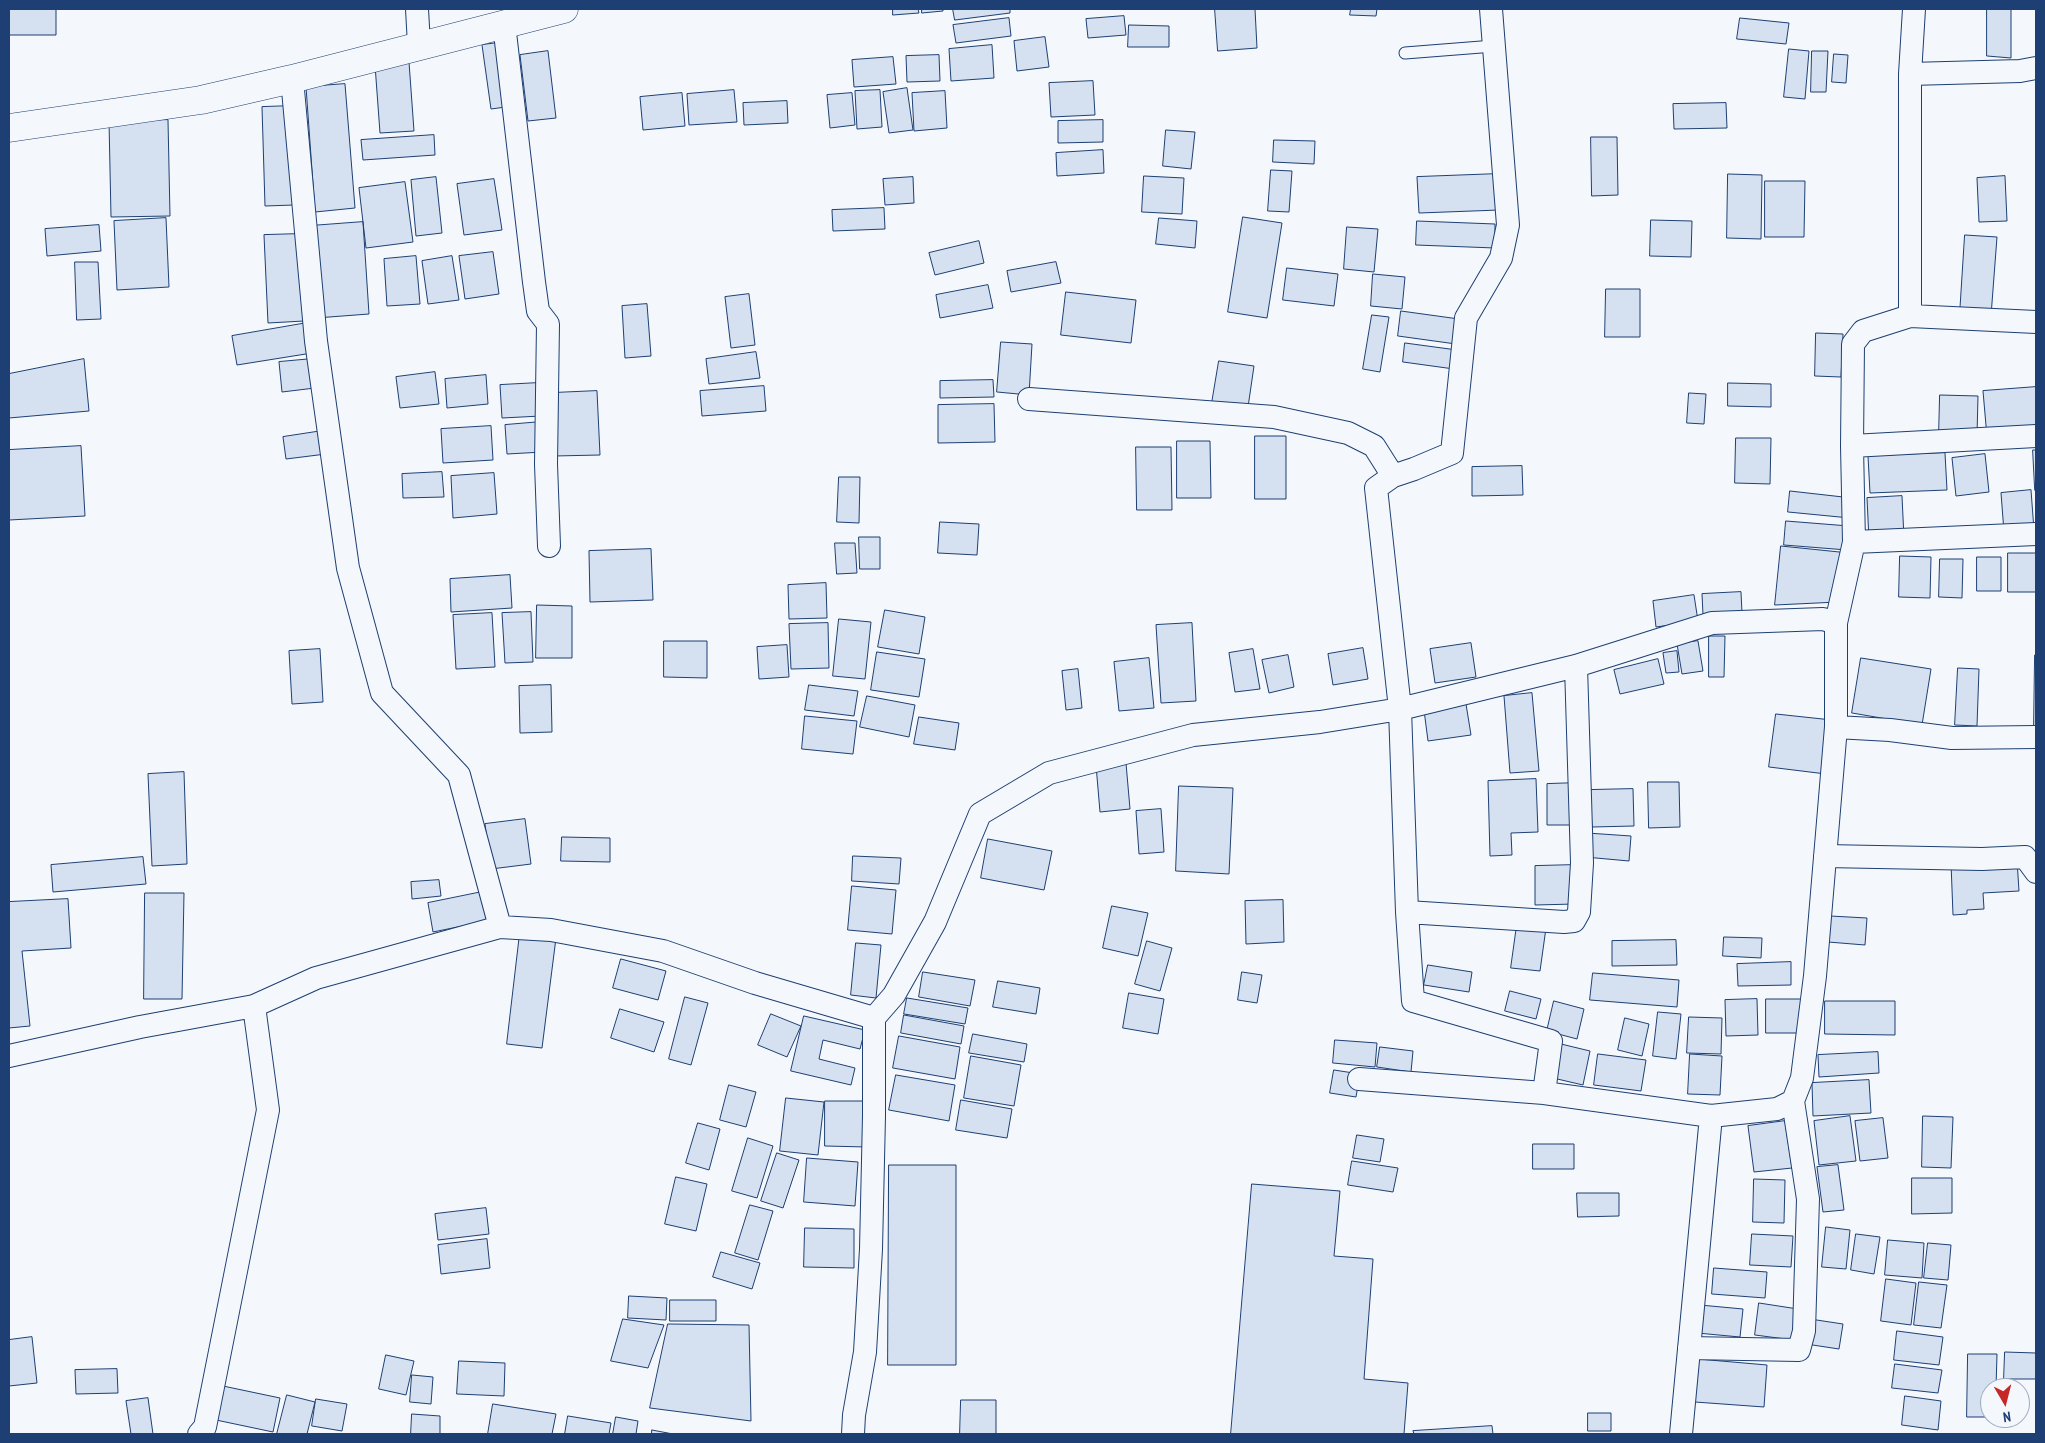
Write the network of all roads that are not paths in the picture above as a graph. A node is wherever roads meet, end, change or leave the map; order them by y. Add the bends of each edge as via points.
1 (417, 9) edge
2 (564, 9) edge
3 (1491, 9) edge
4 (1914, 9) edge
5 (504, 24) junction
6 (418, 45) junction
7 (1494, 46) junction
8 (1405, 53) dead end
9 (2036, 68) edge
10 (1910, 74) junction
11 (292, 79) junction
12 (9, 128) edge
13 (1910, 316) junction
14 (2036, 322) edge
15 (1030, 399) dead end
16 (2036, 436) edge
17 (1852, 446) junction
18 (1393, 476) junction
19 (2036, 534) edge
20 (1854, 542) junction
21 (549, 546) dead end
22 (1836, 624) junction
23 (1576, 666) junction
24 (1400, 709) junction
25 (1836, 727) junction
26 (2036, 737) edge
27 (1825, 856) junction
28 (2036, 872) edge
29 (1407, 912) junction
30 (500, 927) junction
31 (254, 1006) junction
32 (874, 1018) junction
33 (9, 1056) edge
34 (1359, 1079) dead end
35 (1544, 1093) junction
36 (1793, 1102) junction
37 (1711, 1116) junction
38 (1689, 1348) junction
39 (203, 1432) edge
40 (853, 1434) edge
41 (1681, 1434) edge

1 - 6 street
2 - 5 street
3 - 7 street
4 - 10 street
5 - 6 street
5 - 21 street via 538,311 548,324 546,464
6 - 11 street
7 - 8 lane
7 - 18 street via 1508,225 1501,258 1466,318 1452,453
9 - 10 street
10 - 13 street
11 - 12 street via 201,100
11 - 30 street via 316,342 348,568 382,693 459,775
13 - 14 street
13 - 17 street via 1863,330 1853,344
15 - 18 street via 1274,417 1348,433 1374,446
16 - 17 street
17 - 20 street
18 - 24 street via 1376,488
19 - 20 street
20 - 22 street
22 - 23 street via 1823,619 1712,623
22 - 25 street
23 - 24 street
23 - 29 street via 1582,863 1579,912 1574,921
24 - 29 street
24 - 32 street via 1320,722 1193,735 1049,773 980,814 935,922 894,995
25 - 26 street via 1952,738
25 - 27 street
27 - 28 street via 2025,857
27 - 36 street via 1804,1069
29 - 35 street via 1413,1002 1551,1041
30 - 31 street via 316,978
30 - 32 street via 551,930 663,952
31 - 33 street
31 - 39 street via 268,1110
32 - 40 street via 871,1249 865,1352
34 - 35 street
35 - 37 street
36 - 37 street via 1777,1109
36 - 38 street via 1808,1199 1804,1331 1799,1350
37 - 38 street
38 - 41 street

